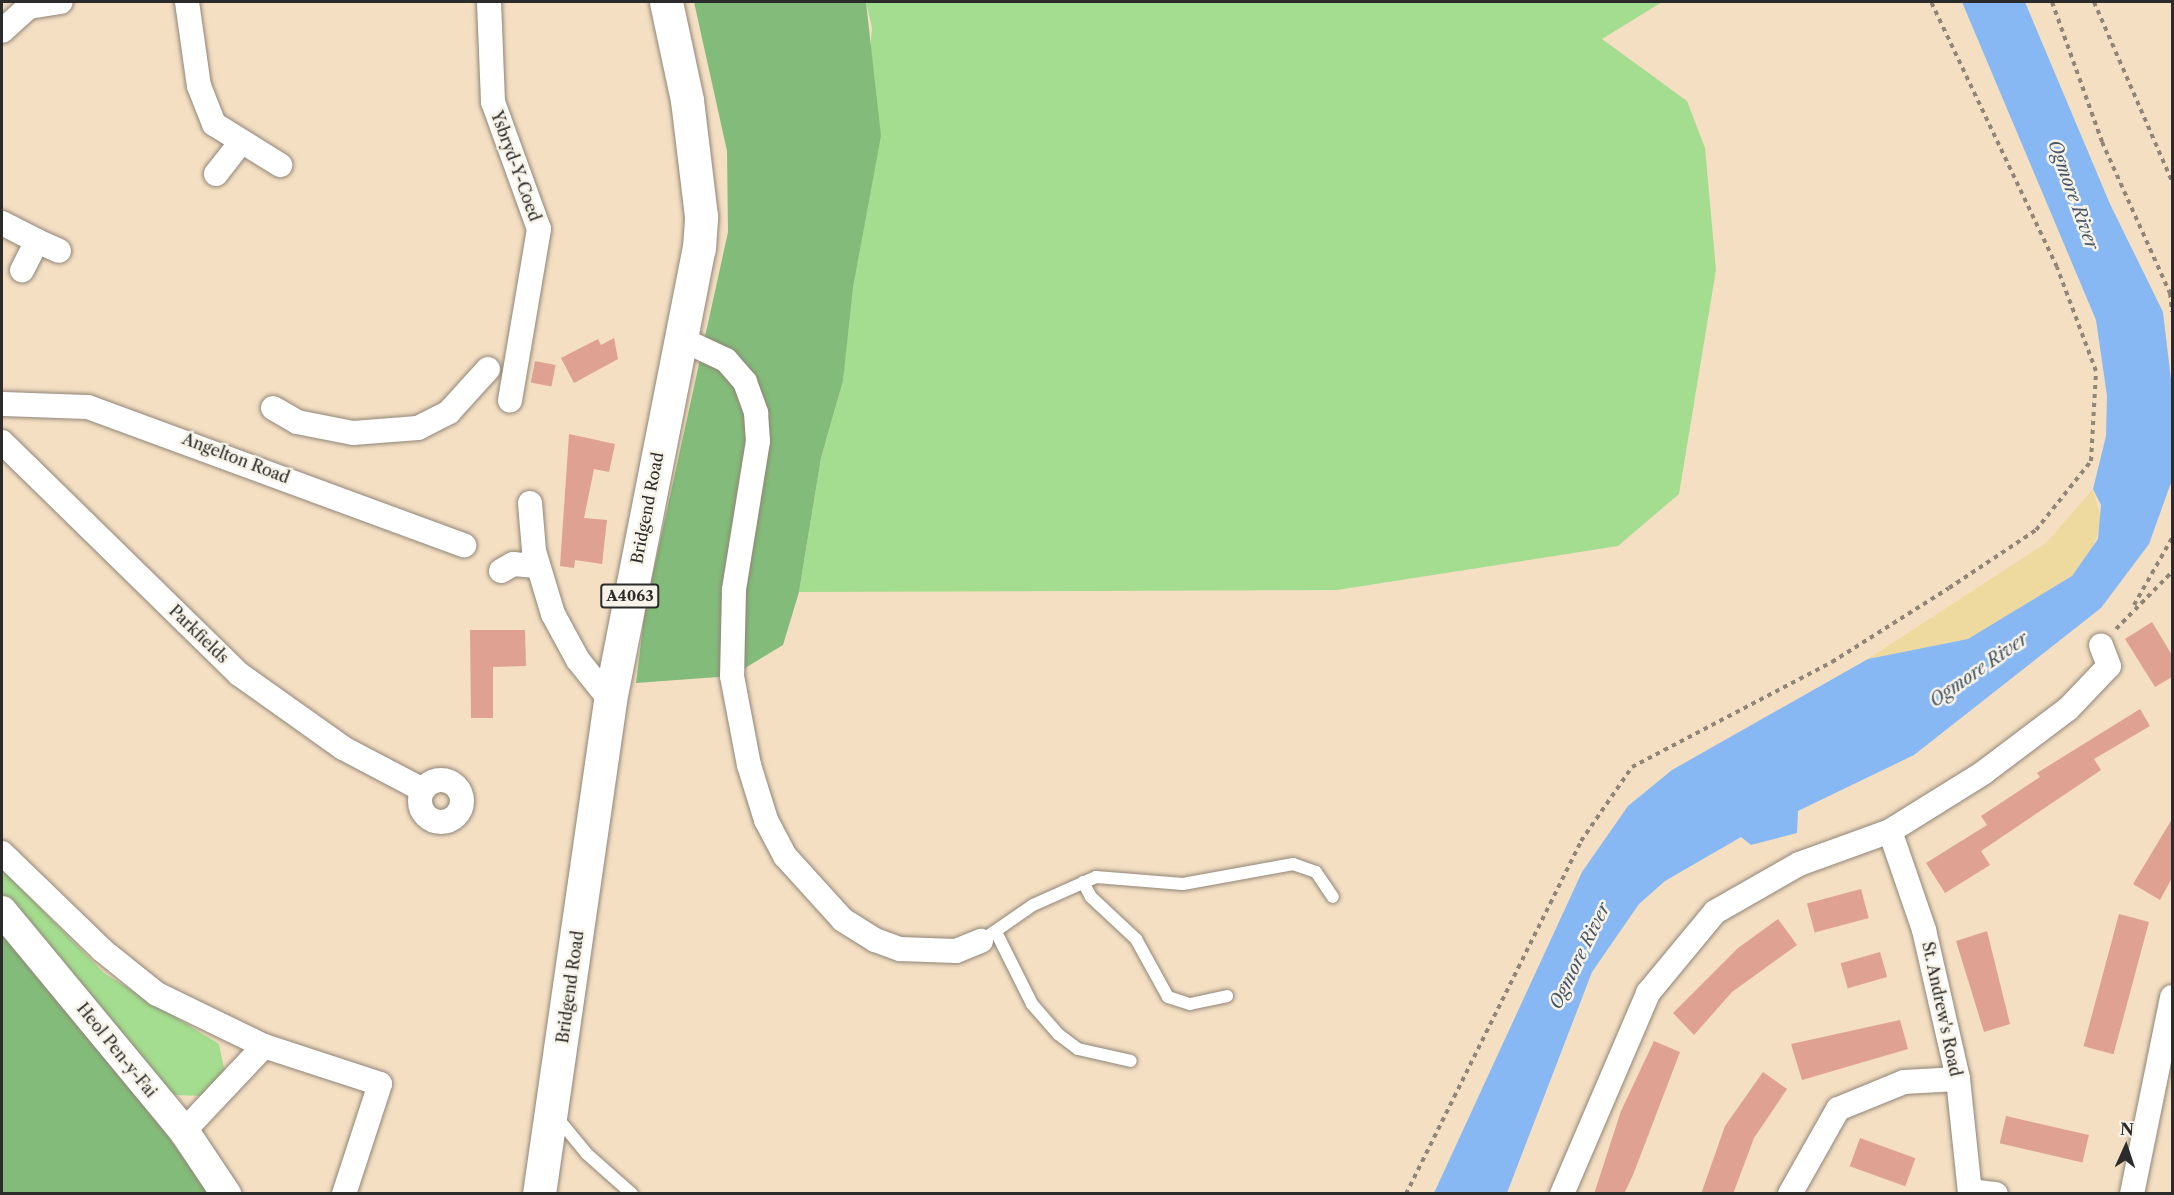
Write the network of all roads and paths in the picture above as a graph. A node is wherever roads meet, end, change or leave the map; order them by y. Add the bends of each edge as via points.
1 (61, 2) edge
2 (187, 2) edge
3 (489, 2) edge
4 (666, 2) edge
5 (1930, 2) edge
6 (2052, 2) edge
7 (2094, 2) edge
8 (2, 31) edge
9 (240, 143) junction
10 (280, 165) dead end
11 (216, 174) dead end
12 (2172, 181) edge
13 (2, 223) edge
14 (37, 241) junction
15 (59, 251) dead end
16 (22, 270) dead end
17 (2172, 312) edge
18 (679, 338) junction
19 (514, 374) junction
20 (510, 401) dead end
21 (2, 404) edge
22 (273, 408) dead end
23 (2, 442) edge
24 (530, 503) dead end
25 (2172, 538) edge
26 (464, 545) dead end
27 (537, 566) junction
28 (501, 571) dead end
29 (2172, 572) edge
30 (2134, 605) dead end
31 (2101, 645) joint
32 (610, 700) junction
33 (423, 790) dead end
34 (1890, 831) junction
35 (2, 853) edge
36 (1083, 882) junction
37 (1333, 897) dead end
38 (2, 911) edge
39 (989, 937) junction
40 (1227, 996) dead end
41 (2172, 997) edge
42 (264, 1046) junction
43 (1131, 1061) dead end
44 (1958, 1079) junction
45 (553, 1112) junction
46 (184, 1131) junction
47 (1970, 1192) edge
48 (226, 1194) edge
49 (344, 1194) edge
50 (539, 1194) edge
51 (632, 1194) edge
52 (1406, 1194) edge
53 (1562, 1194) edge
54 (1790, 1194) edge
55 (1996, 1194) edge
56 (2132, 1194) edge

1 - 8 street via 29,7
2 - 9 street via 199,86 214,124
3 - 19 street, Ysbryd-Y-Coed via 493,102 539,229
4 - 18 main road, Bridgend Road / A4063 via 687,100 700,216
5 - 52 path via 2057,267 2096,371 2091,461 2036,530 1832,662 1632,767 1581,841
6 - 17 path via 2102,142 2170,292
7 - 12 path
9 - 10 street
9 - 11 street
13 - 14 street
14 - 15 street
14 - 16 street
18 - 32 main road, Bridgend Road / A4063
18 - 39 street via 726,360 745,382 756,413 758,441 735,590 732,676 749,765 766,820 785,856 843,920 875,940 900,949 956,951
19 - 20 street, Ysbryd-Y-Coed
19 - 22 street via 483,368 449,412 418,428 353,434 297,422
21 - 26 street, Angelton Road via 88,407
23 - 33 street, Parkfields via 239,674 343,748
24 - 27 street
25 - 30 path
27 - 28 street via 513,564
27 - 32 street via 564,637
29 - 31 path
31 - 34 street via 2109,666 2068,710
32 - 45 main road, Bridgend Road / A4063
34 - 44 street, St. Andrew's Road via 1924,930
34 - 53 street via 1799,864 1715,912 1648,993
35 - 42 street via 102,950 157,994
36 - 37 lane via 1114,875 1183,884 1293,864 1316,872
36 - 39 lane via 1033,905
36 - 40 lane via 1091,897 1136,939 1168,997 1190,1004
38 - 46 street, Heol Pen-y-Fai
39 - 43 lane via 1032,1004 1058,1034 1078,1049
41 - 56 street
42 - 46 street
42 - 49 street via 380,1084
44 - 47 street, St. Andrew's Road
44 - 54 street via 1904,1082 1838,1108
45 - 50 main road, Bridgend Road / A4063
45 - 51 lane via 587,1154
46 - 48 street, Heol Pen-y-Fai
47 - 55 street

